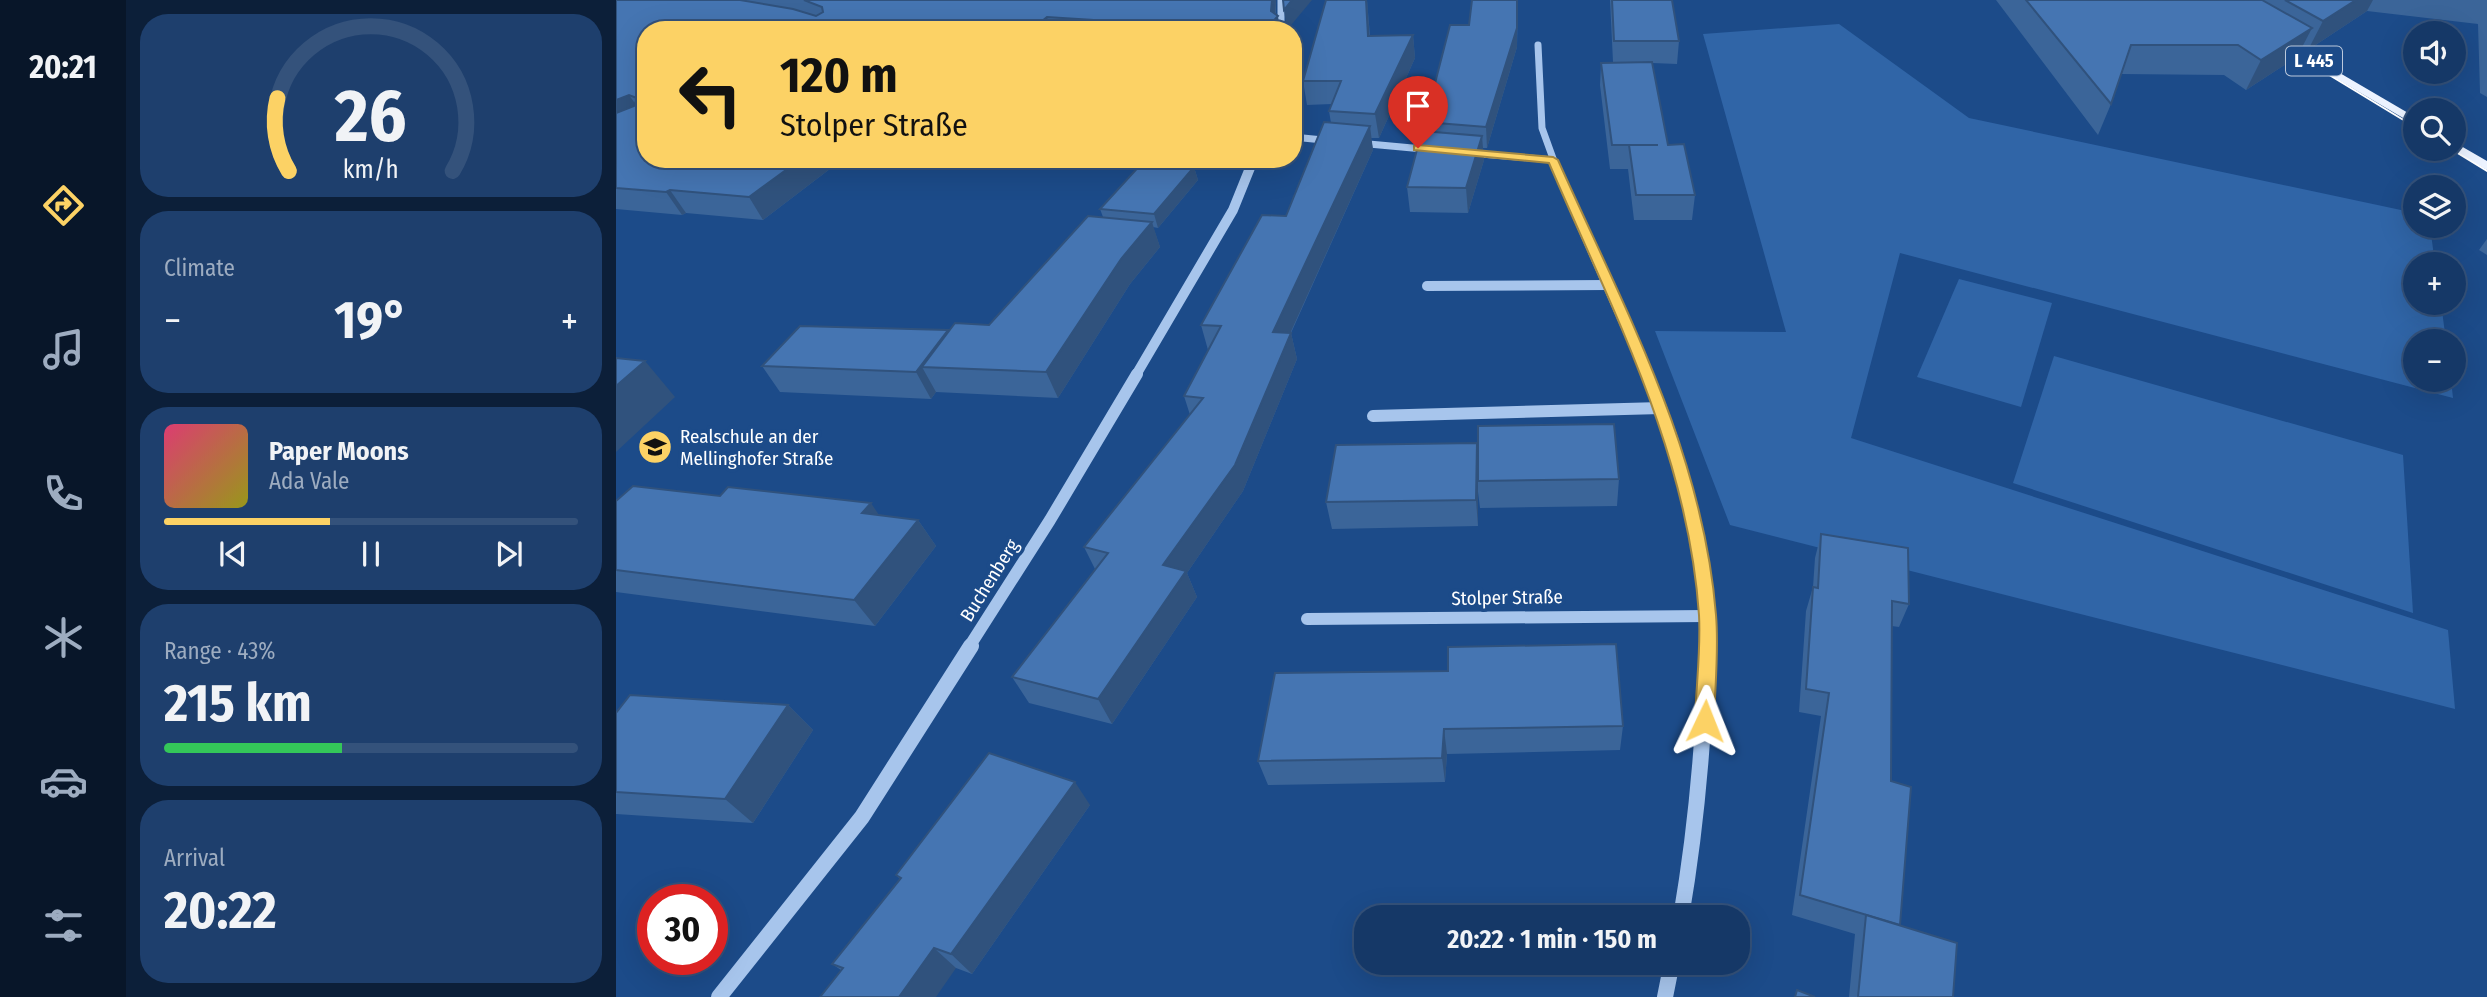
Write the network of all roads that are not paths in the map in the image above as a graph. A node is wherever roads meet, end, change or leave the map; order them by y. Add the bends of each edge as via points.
1 (1281, 0) edge
2 (1281, 21) edge
3 (2269, 34) edge
4 (1538, 45) dead end
5 (2403, 115) edge
6 (1302, 138) edge
7 (1444, 150) edge
8 (1457, 152) edge
9 (2466, 153) edge
10 (1554, 163) junction
11 (2487, 166) edge
12 (1249, 168) edge
13 (1608, 285) junction
14 (1427, 286) dead end
15 (1661, 408) junction
16 (1373, 416) dead end
17 (1708, 616) junction
18 (1307, 619) dead end
19 (1683, 905) edge
20 (1669, 975) edge
21 (719, 997) edge
22 (1665, 997) edge

1 - 2 street
3 - 5 main road, L 445
4 - 10 street via 1542,128
6 - 7 street
8 - 10 street
9 - 11 main road
10 - 13 street
12 - 21 street, Buchenberg via 1233,210 1131,384 876,795 760,950
13 - 14 street
13 - 15 street
15 - 16 street
15 - 17 street via 1694,519
17 - 18 street, Stolper Straße
17 - 19 street via 1704,748
20 - 22 street

